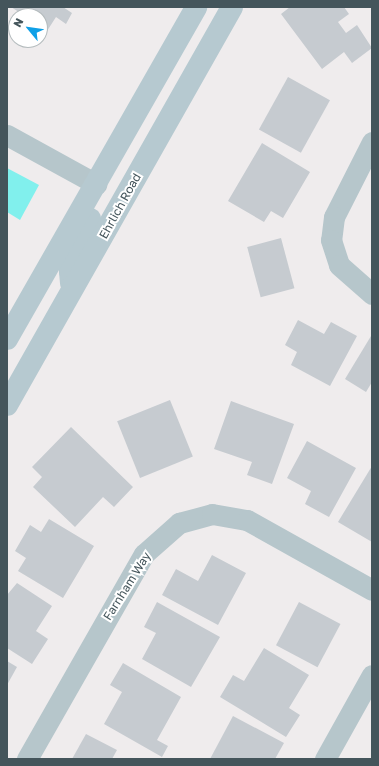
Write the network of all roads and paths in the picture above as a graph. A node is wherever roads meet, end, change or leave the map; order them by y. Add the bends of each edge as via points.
1 (196, 7) edge
2 (232, 7) edge
3 (149, 90) junction
4 (7, 135) edge
5 (372, 142) edge
6 (96, 184) junction
7 (72, 292) junction
8 (372, 294) edge
9 (7, 339) edge
10 (7, 405) edge
11 (372, 590) edge
12 (372, 675) edge
13 (27, 759) edge
14 (325, 759) edge

1 - 3 main road
2 - 7 main road, Ehrlich Road
3 - 6 main road
3 - 7 main road via 153,108 81,235 70,271
4 - 6 street
5 - 8 street via 334,217 332,240 339,265
6 - 9 main road
7 - 10 main road, Ehrlich Road
11 - 13 street, Farnham Way via 247,520 212,514 179,523 144,554
12 - 14 street

